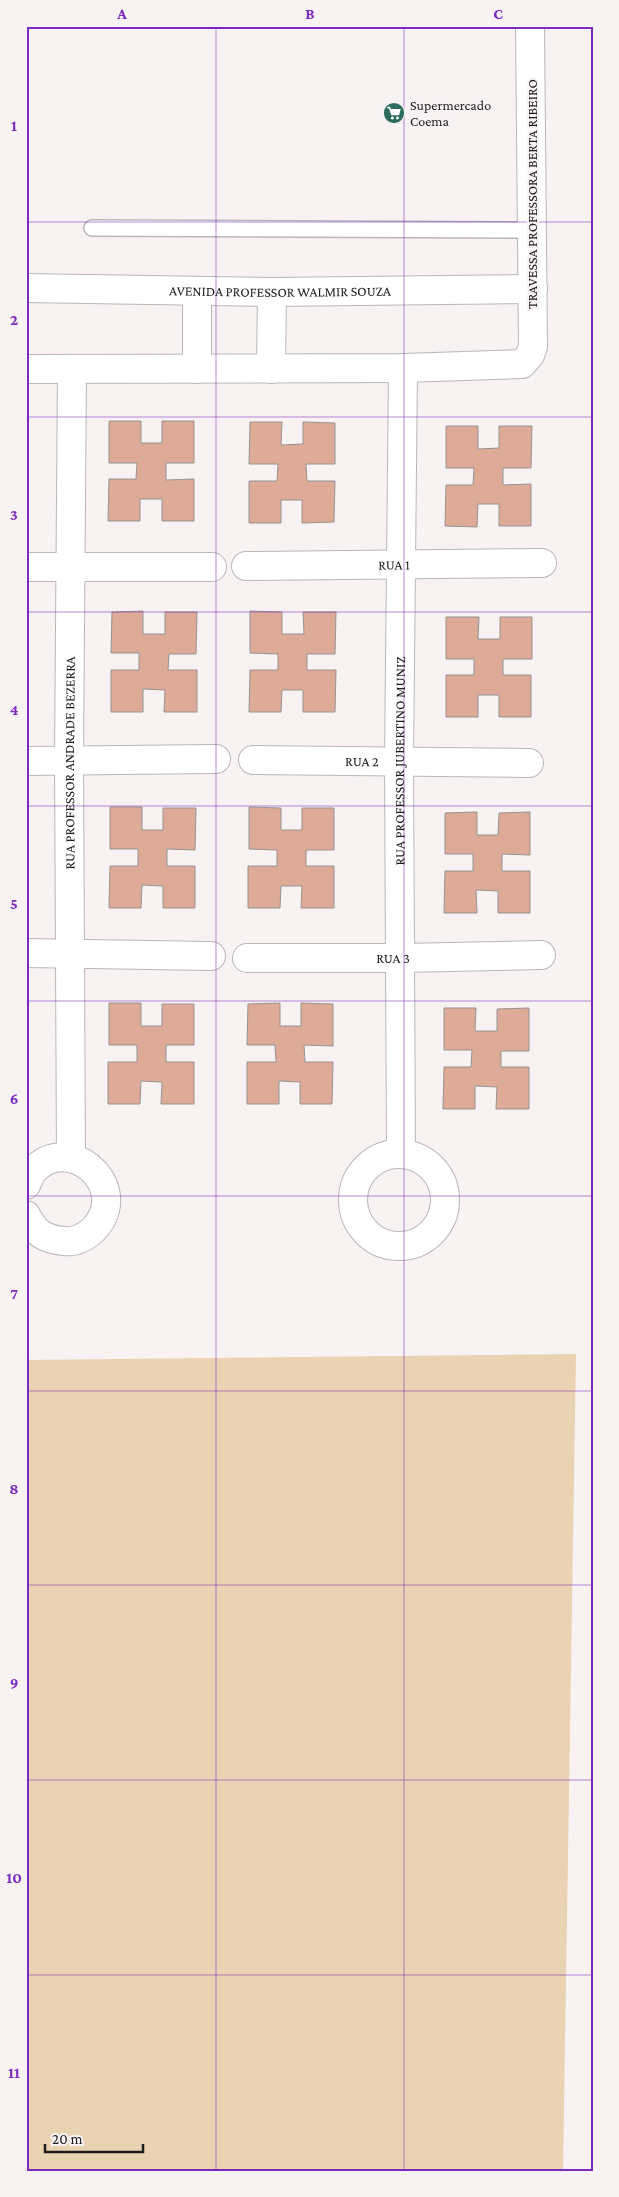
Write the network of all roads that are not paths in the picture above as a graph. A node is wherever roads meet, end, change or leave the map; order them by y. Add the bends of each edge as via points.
1 (530, 26) edge
2 (92, 228) dead end
3 (533, 230) junction
4 (26, 288) edge
5 (533, 289) junction
6 (197, 292) junction
7 (272, 292) junction
8 (403, 368) junction
9 (26, 369) edge
10 (72, 369) junction
11 (196, 369) junction
12 (271, 369) junction
13 (542, 563) dead end
14 (246, 566) dead end
15 (402, 566) junction
16 (26, 567) edge
17 (70, 567) junction
18 (212, 567) dead end
19 (216, 759) dead end
20 (69, 760) junction
21 (253, 760) dead end
22 (26, 761) edge
23 (399, 761) junction
24 (529, 763) dead end
25 (26, 953) edge
26 (70, 953) junction
27 (541, 955) dead end
28 (211, 956) dead end
29 (247, 958) dead end
30 (401, 958) junction
31 (401, 1153) dead end
32 (71, 1158) junction
33 (26, 1185) edge
34 (26, 1215) edge

1 - 3 street, TRAVESSA PROFESSORA BERTA RIBEIRO
2 - 3 lane
3 - 5 street, TRAVESSA PROFESSORA BERTA RIBEIRO
4 - 6 street, AVENIDA PROFESSOR WALMIR SOUZA
5 - 7 street, AVENIDA PROFESSOR WALMIR SOUZA
5 - 8 street, TRAVESSA PROFESSORA BERTA RIBEIRO via 533,347 527,360 514,366
6 - 7 street, AVENIDA PROFESSOR WALMIR SOUZA
6 - 11 street
7 - 12 street
8 - 12 street
8 - 15 street, RUA PROFESSOR JUBERTINO MUNIZ
9 - 10 street
10 - 11 street
10 - 17 street, RUA PROFESSOR ANDRADE BEZERRA
11 - 12 street
13 - 15 street, RUA 1
14 - 15 street, RUA 1
15 - 23 street, RUA PROFESSOR JUBERTINO MUNIZ
16 - 17 street
17 - 18 street
17 - 20 street, RUA PROFESSOR ANDRADE BEZERRA
19 - 20 street
20 - 22 street
20 - 26 street, RUA PROFESSOR ANDRADE BEZERRA
21 - 23 street, RUA 2
23 - 24 street, RUA 2
23 - 30 street, RUA PROFESSOR JUBERTINO MUNIZ
25 - 26 street
26 - 28 street
26 - 32 street, RUA PROFESSOR ANDRADE BEZERRA
27 - 30 street, RUA 3
29 - 30 street, RUA 3
30 - 31 street, RUA PROFESSOR JUBERTINO MUNIZ
32 - 33 street via 51,1160 34,1171
32 - 34 street via 90,1165 102,1181 107,1201 102,1220 88,1235 69,1242 49,1239 32,1227

